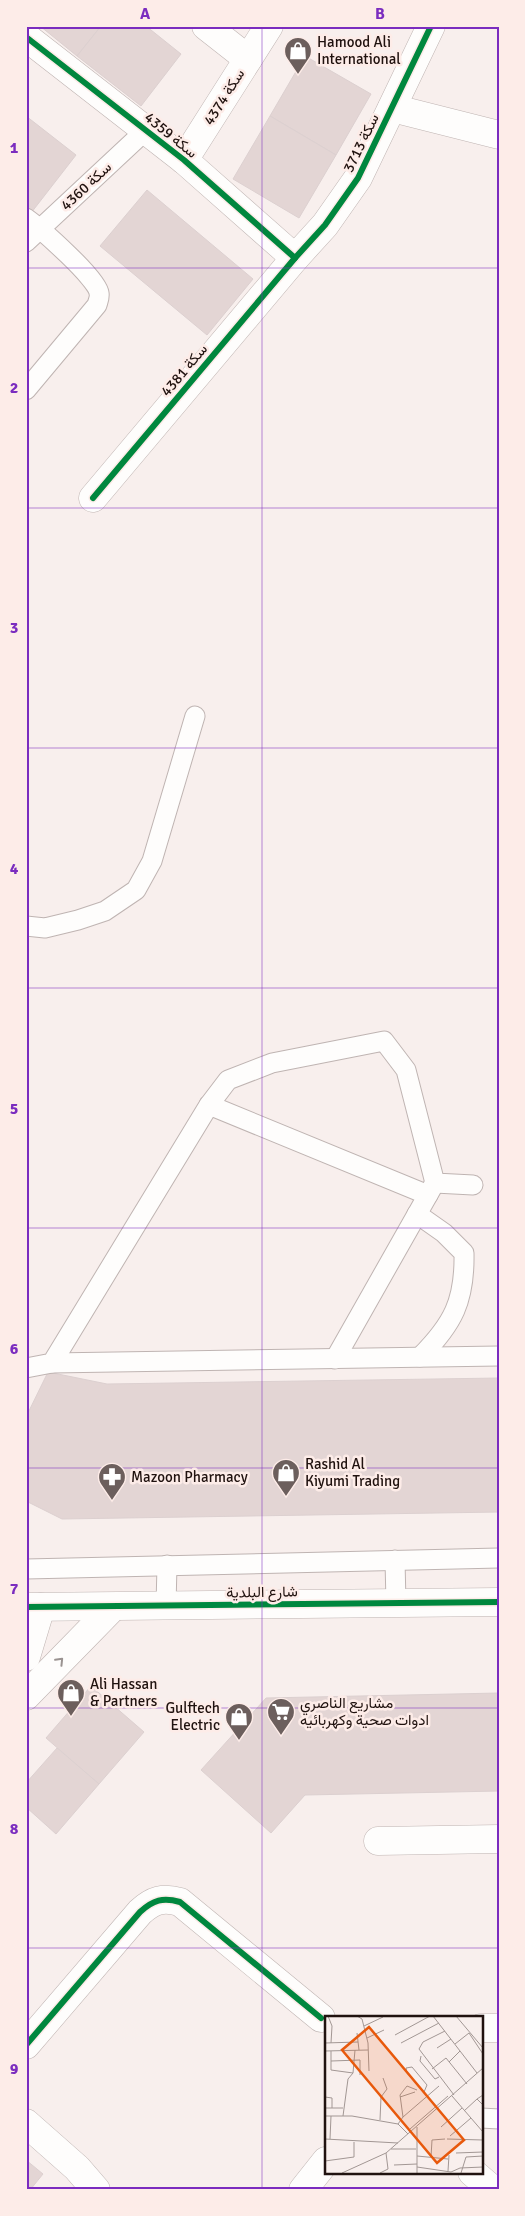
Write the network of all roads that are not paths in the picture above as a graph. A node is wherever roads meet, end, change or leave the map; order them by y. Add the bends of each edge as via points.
1 (206, 26) edge
2 (269, 26) edge
3 (431, 26) edge
4 (26, 37) edge
5 (248, 59) junction
6 (392, 108) junction
7 (146, 130) junction
8 (499, 135) edge
9 (184, 160) junction
10 (34, 223) edge
11 (26, 242) edge
12 (295, 258) junction
13 (26, 390) edge
14 (93, 498) dead end
15 (195, 716) dead end
16 (26, 926) edge
17 (209, 1104) junction
18 (473, 1185) dead end
19 (432, 1189) junction
20 (417, 1214) junction
21 (499, 1356) edge
22 (420, 1358) junction
23 (335, 1359) junction
24 (52, 1363) junction
25 (26, 1368) edge
26 (499, 1558) edge
27 (395, 1560) junction
28 (167, 1565) junction
29 (26, 1569) edge
30 (499, 1602) edge
31 (396, 1603) junction
32 (166, 1606) junction
33 (34, 1607) edge
34 (113, 1607) junction
35 (26, 1657) edge
36 (26, 1696) edge
37 (499, 1839) edge
38 (378, 1841) dead end
39 (322, 2018) dead end
40 (482, 2028) edge
41 (499, 2028) edge
42 (26, 2045) edge
43 (26, 2123) edge
44 (325, 2162) edge
45 (474, 2174) edge
46 (96, 2190) edge
47 (303, 2190) edge
48 (493, 2190) edge

1 - 5 street, سكة 4374
2 - 5 street, سكة 4374
3 - 6 street, سكة 3713
4 - 7 street, سكة 4359
5 - 9 street, سكة 4374
6 - 8 street
6 - 12 street, سكة 3713 via 358,178 325,225
7 - 9 street, سكة 4359
7 - 10 lane, سكة 4360
9 - 12 street, سكة 4359
10 - 11 lane, سكة 4360
10 - 13 lane via 94,281 99,292 97,305
12 - 14 street, سكة 4381
15 - 16 lane via 152,861 136,890 105,911 78,920 45,928
17 - 19 lane
17 - 19 lane via 228,1080 264,1067 384,1041 406,1070
17 - 24 lane
18 - 19 lane
19 - 20 lane
20 - 22 lane via 444,1233 464,1254 464,1280 451,1320
20 - 23 lane
21 - 22 lane
22 - 23 lane
23 - 24 lane
24 - 25 lane
26 - 27 lane
27 - 28 lane
27 - 31 lane
28 - 29 lane
28 - 32 lane
30 - 31 street, شارع البلدية
31 - 32 street, شارع البلدية
32 - 34 street, شارع البلدية
33 - 34 street, شارع البلدية
33 - 35 street
36 -> 34 street
37 - 38 street
39 - 42 street via 180,1902 158,1900 140,1912
40 - 41 street
43 - 46 street via 77,2168
44 - 47 street
45 - 48 street

